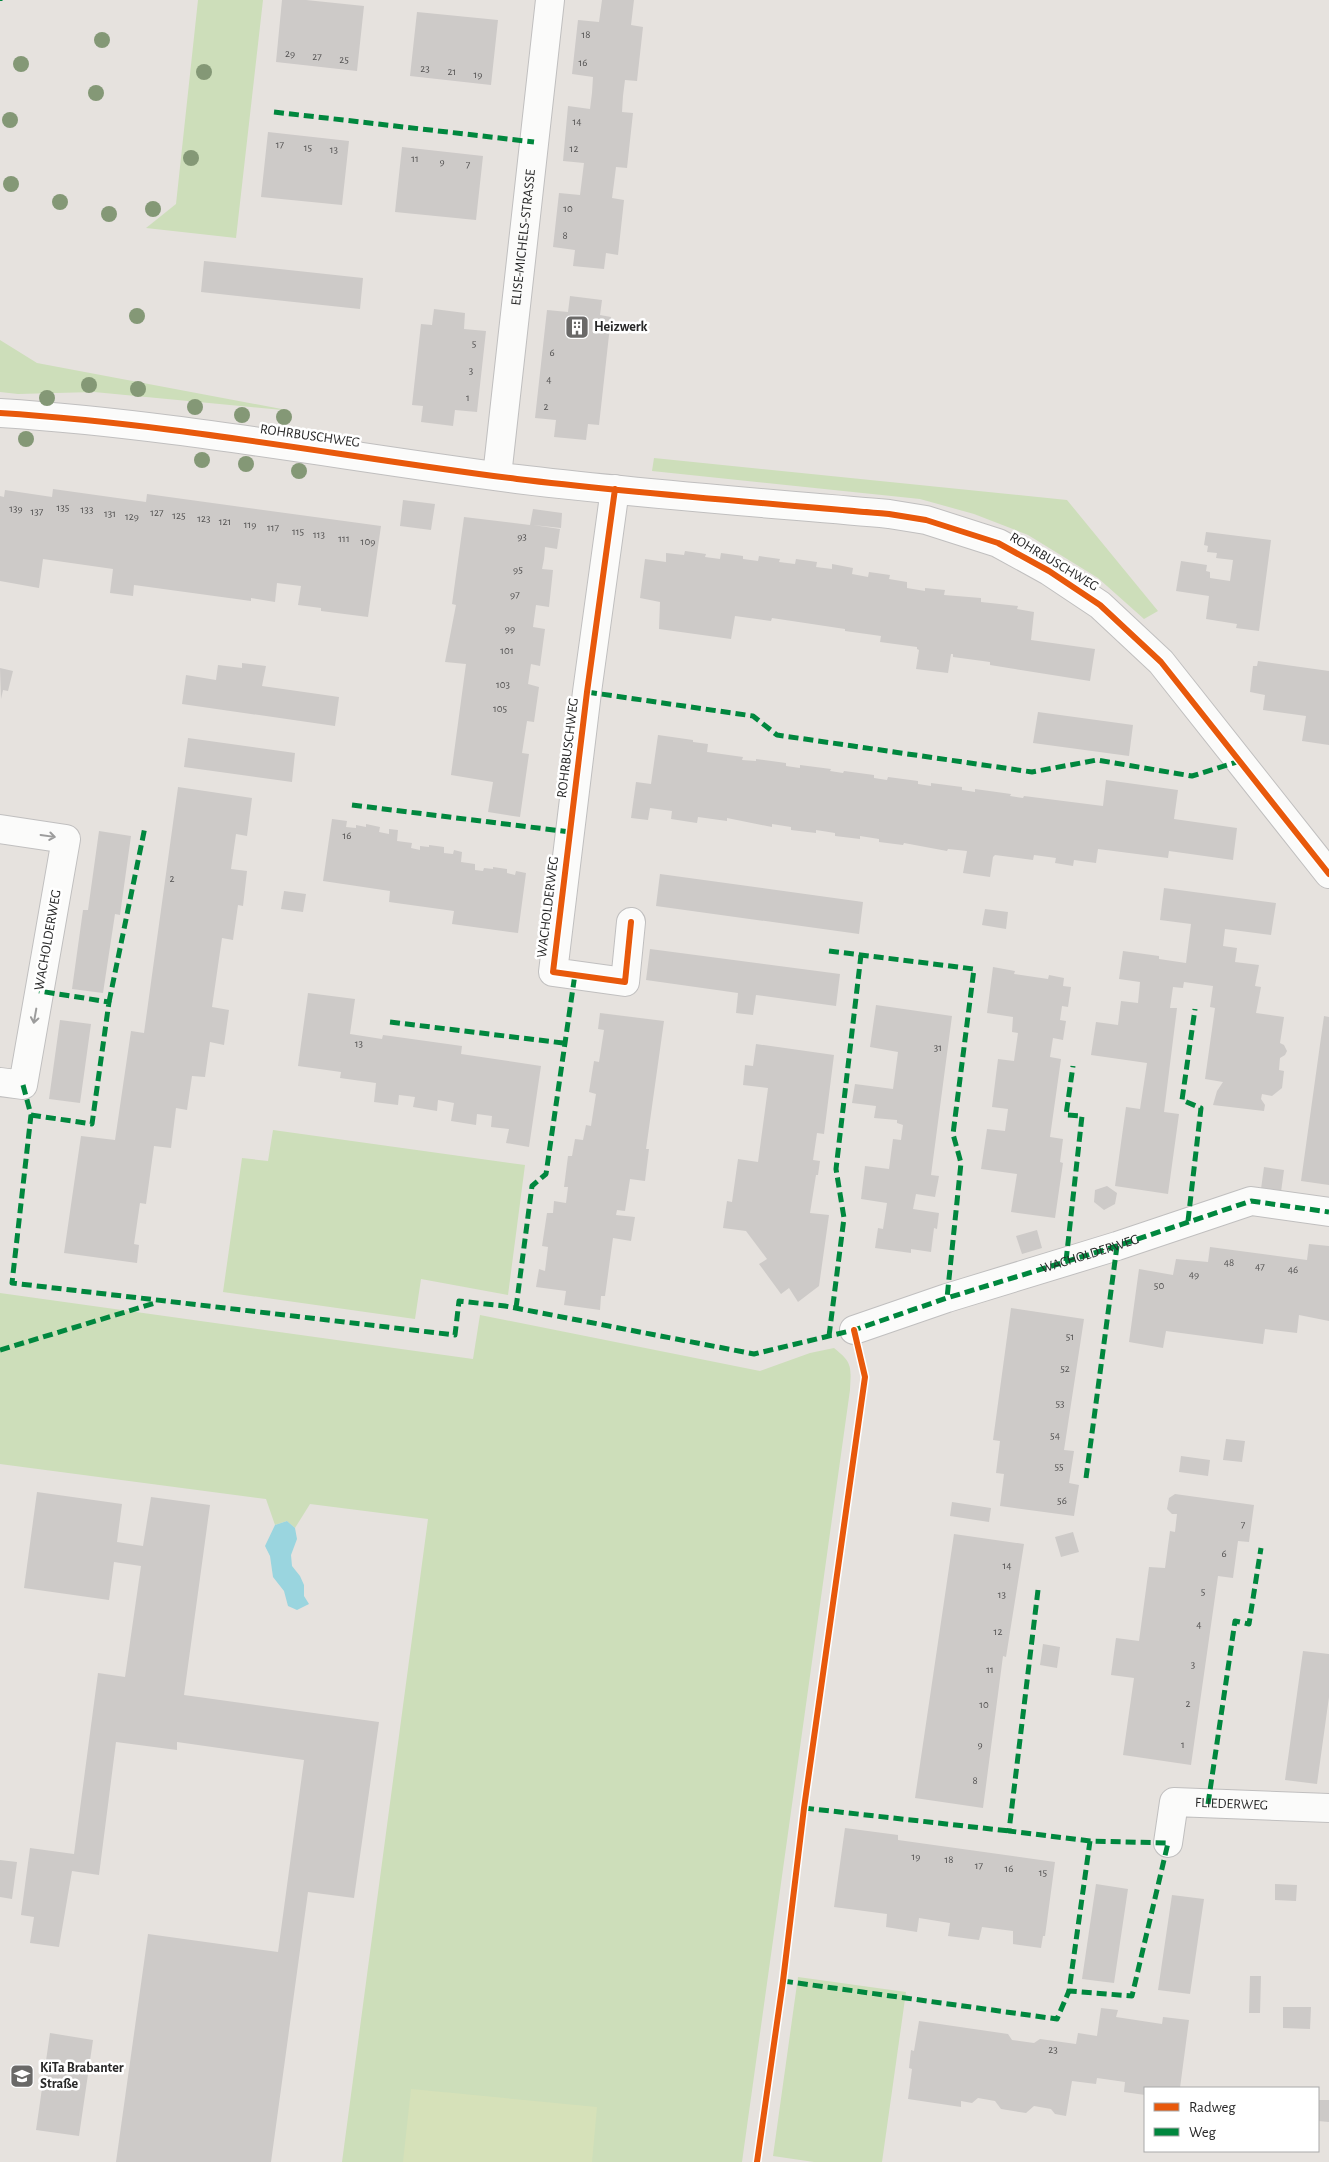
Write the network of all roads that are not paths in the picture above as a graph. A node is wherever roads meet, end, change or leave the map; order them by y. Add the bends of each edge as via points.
1 (550, 0) edge
2 (0, 413) edge
3 (497, 476) junction
4 (615, 489) junction
5 (0, 829) edge
6 (570, 832) joint
7 (1329, 874) edge
8 (631, 922) dead end
9 (0, 1082) edge
10 (1329, 1212) edge
11 (854, 1330) dead end
12 (1329, 1808) edge
13 (1168, 1843) dead end

1 - 3 street, ELISE-MICHELS-STRASSE
2 - 3 street, ROHRBUSCHWEG via 206,433
3 - 4 street, ROHRBUSCHWEG
4 - 6 street, ROHRBUSCHWEG
4 - 7 street, ROHRBUSCHWEG via 889,514 926,520 998,543 1049,571 1100,605 1161,662
5 -> 9 street, WACHOLDERWEG via 66,839 23,1085
6 - 8 street, WACHOLDERWEG via 553,972 625,982
10 - 11 street, WACHOLDERWEG via 1251,1201
12 - 13 street, FLIEDERWEG via 1174,1802

